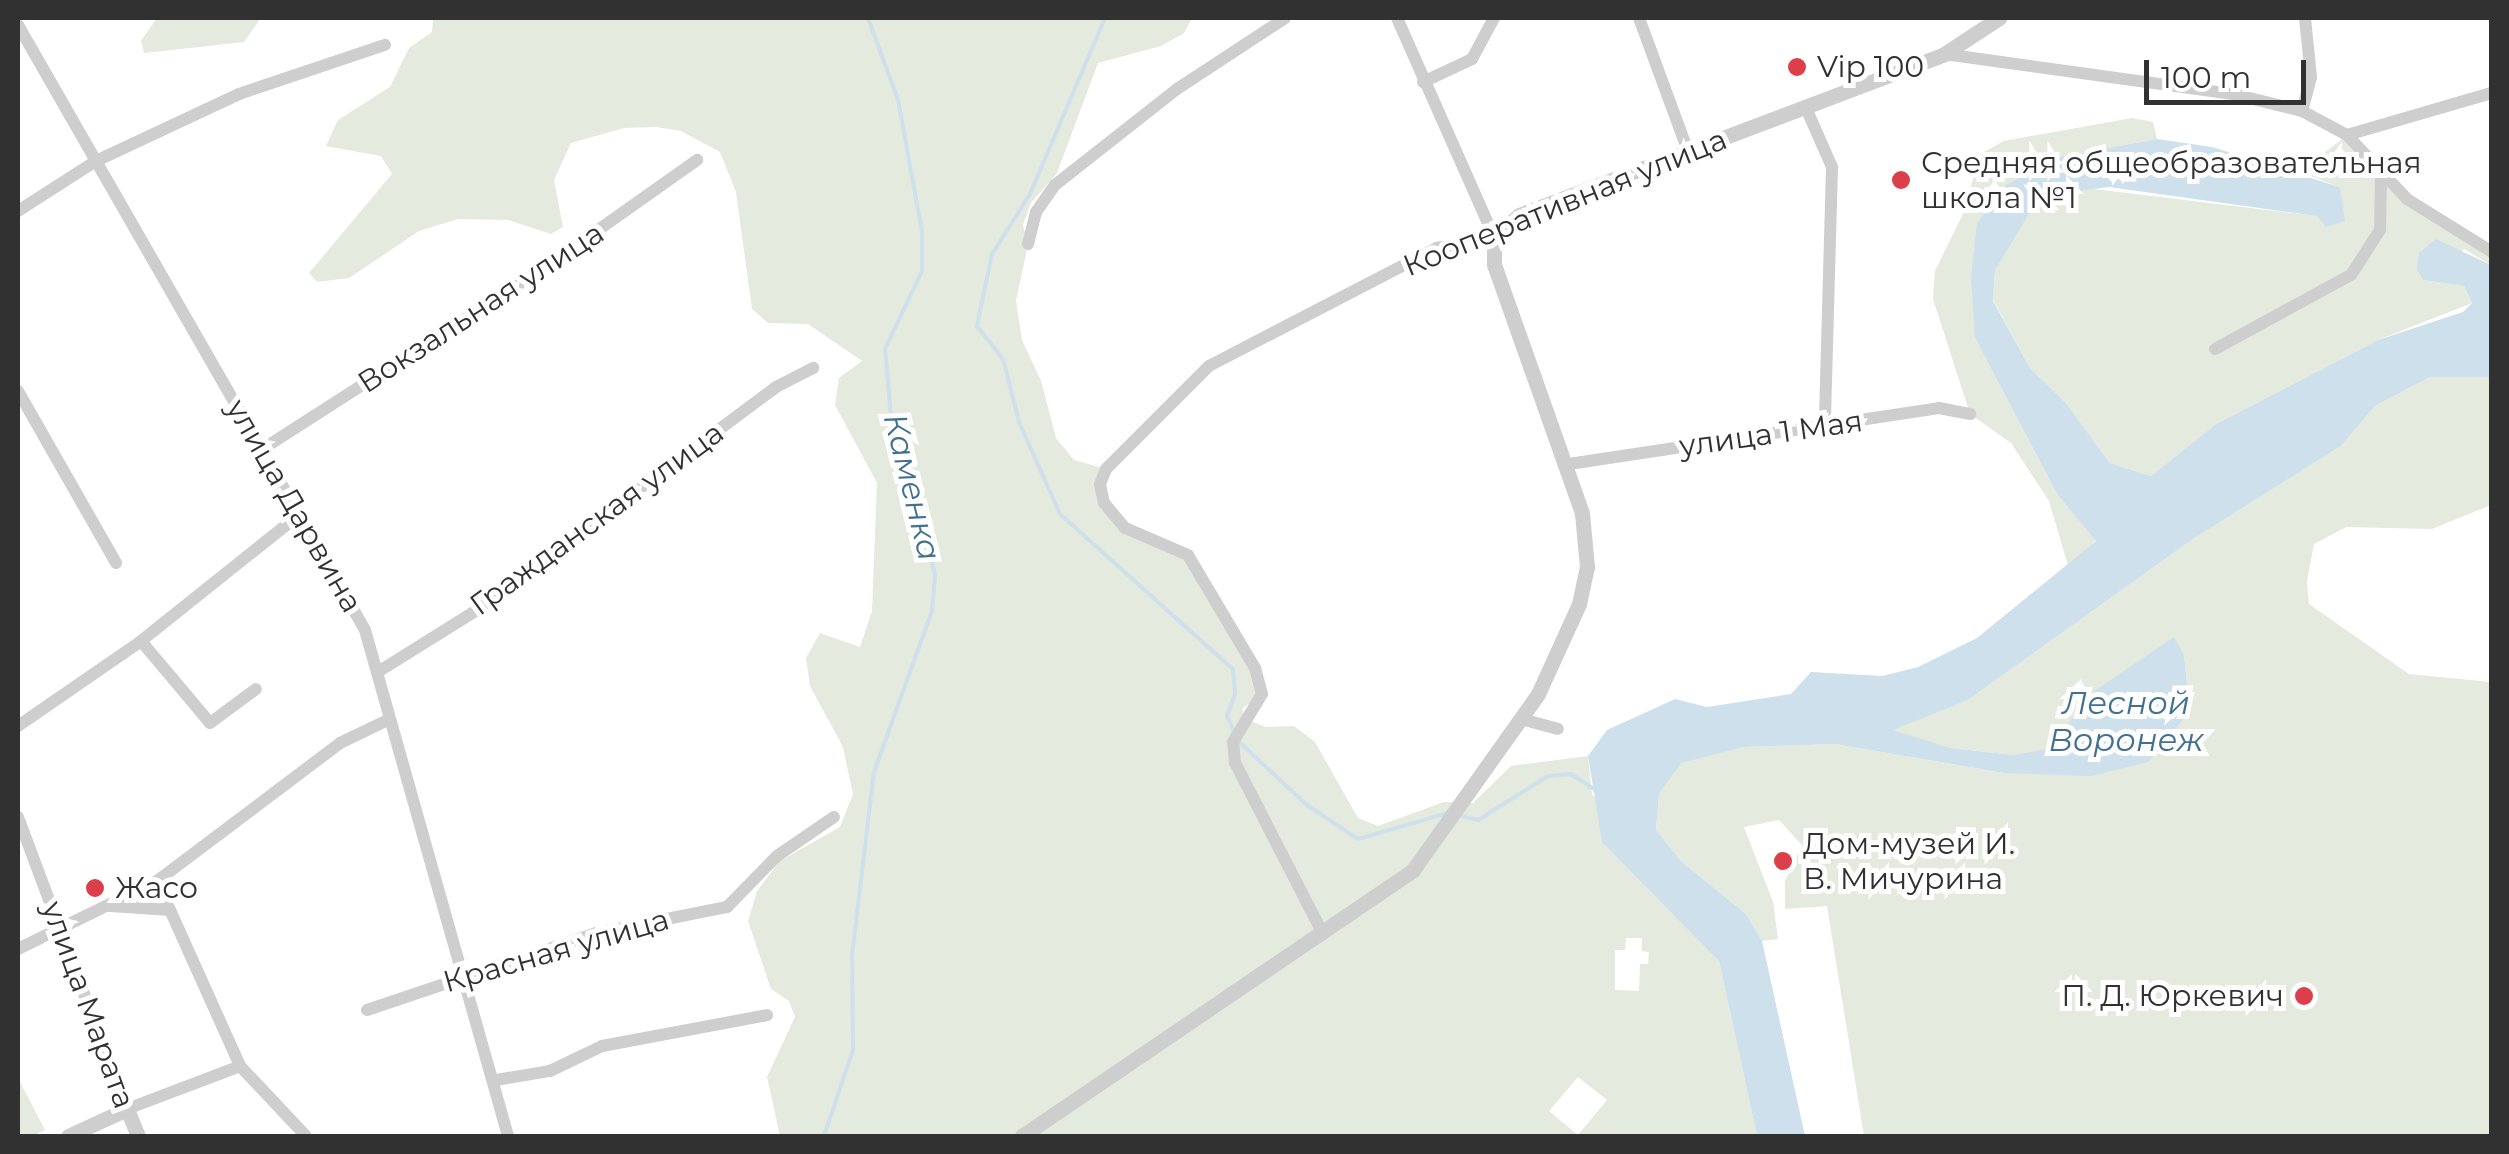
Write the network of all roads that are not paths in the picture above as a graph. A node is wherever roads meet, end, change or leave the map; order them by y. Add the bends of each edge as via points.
1 (1285, 18) edge
2 (1397, 18) edge
3 (1494, 18) edge
4 (1639, 18) edge
5 (1999, 18) edge
6 (2310, 19) edge
7 (18, 26) edge
8 (385, 45) dead end
9 (1944, 54) junction
10 (1423, 82) junction
11 (2492, 93) edge
12 (1806, 108) junction
13 (2302, 111) junction
14 (2348, 135) junction
15 (1688, 150) junction
16 (697, 160) dead end
17 (96, 161) junction
18 (2381, 177) junction
19 (18, 211) edge
20 (1494, 237) junction
21 (1028, 244) dead end
22 (2492, 252) edge
23 (2359, 262) junction
24 (2359, 288) dead end
25 (2215, 349) dead end
26 (813, 368) dead end
27 (18, 391) edge
28 (1970, 414) dead end
29 (1825, 425) junction
30 (261, 450) junction
31 (1569, 464) junction
32 (299, 514) junction
33 (116, 563) dead end
34 (141, 641) junction
35 (381, 670) junction
36 (256, 688) dead end
37 (1521, 719) junction
38 (386, 721) junction
39 (18, 726) edge
40 (1558, 729) dead end
41 (18, 817) edge
42 (834, 817) dead end
43 (157, 881) junction
44 (107, 906) junction
45 (170, 910) junction
46 (60, 928) junction
47 (1320, 930) junction
48 (18, 949) edge
49 (461, 976) junction
50 (367, 1010) dead end
51 (768, 1015) dead end
52 (240, 1066) junction
53 (496, 1080) junction
54 (126, 1109) junction
55 (68, 1136) edge
56 (138, 1136) edge
57 (306, 1136) edge
58 (508, 1136) edge
59 (1022, 1136) edge

1 - 21 street via 1176,89 1054,186 1036,212
2 - 10 street
3 - 10 street via 1472,60
4 - 15 street
5 - 9 street, Кооперативная улица
6 - 13 street via 2311,78
7 - 17 street, улица Дарвина
8 - 17 street via 239,94
9 - 12 street, Кооперативная улица
9 - 13 street via 2233,94
10 - 20 street
11 - 14 street
12 - 15 street, Кооперативная улица
12 - 29 street via 1832,167
13 - 14 street
14 - 18 street
15 - 20 street, Кооперативная улица via 1519,215
16 - 30 street, Вокзальная улица via 543,269
17 - 19 street
17 - 30 street, улица Дарвина
18 - 22 street
18 - 23 street via 2380,230
20 - 31 street via 1494,264
20 - 47 street, Кооперативная улица via 1437,248 1210,366 1106,469 1100,484 1104,503 1126,528 1188,555 1256,668 1262,694 1233,742 1235,763
23 - 24 street
23 - 25 street via 2351,275
26 - 35 street, Гражданская улица via 776,387 477,610
27 - 33 street
28 - 29 street, улица 1 Мая via 1939,408
29 - 31 street, улица 1 Мая
30 - 32 street, улица Дарвина
31 - 37 street via 1587,567 1569,633
32 - 34 street
32 - 35 street, улица Дарвина via 336,570
34 - 36 street via 210,724
34 - 39 street
35 - 38 street, улица Дарвина
37 - 40 street
37 - 47 street via 1412,870
38 - 43 street via 340,743
38 - 49 street, улица Дарвина via 402,754
41 - 46 street, улица Марата
42 - 49 street, Красная улица via 797,839 727,907 636,922 471,979
43 - 44 street
43 - 45 street
44 - 45 street
44 - 46 street
45 - 52 street
46 - 48 street
46 - 54 street, улица Марата
47 - 59 street
49 - 50 street, Красная улица
49 - 53 street, улица Дарвина
51 - 53 street via 602,1046 550,1071
52 - 54 street
52 - 57 street
53 - 58 street, улица Дарвина
54 - 55 street
54 - 56 street, улица Марата

